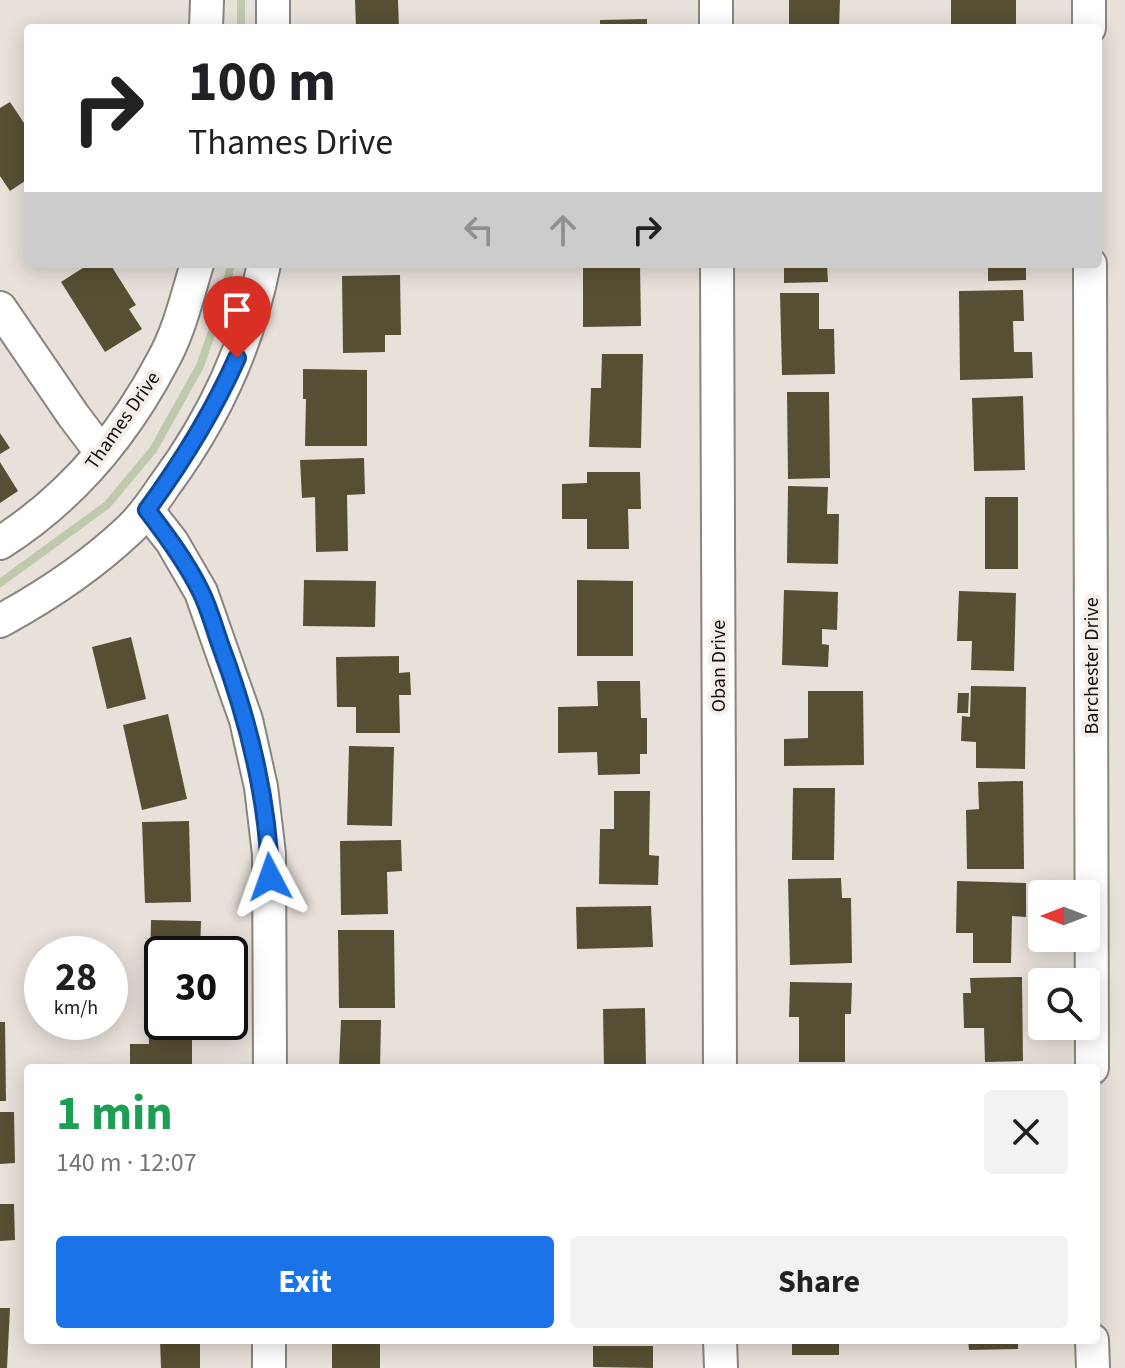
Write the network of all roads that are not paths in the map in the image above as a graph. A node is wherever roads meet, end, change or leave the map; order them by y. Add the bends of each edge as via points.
1 (207, 0) edge
2 (273, 0) edge
3 (716, 0) edge
4 (1089, 0) edge
5 (206, 24) edge
6 (273, 24) edge
7 (716, 24) edge
8 (1089, 24) edge
9 (196, 268) edge
10 (263, 268) edge
11 (717, 268) edge
12 (1090, 268) edge
13 (0, 308) edge
14 (101, 452) junction
15 (147, 510) junction
16 (0, 543) edge
17 (0, 621) edge
18 (270, 1064) edge
19 (720, 1064) edge
20 (1092, 1064) edge
21 (269, 1344) edge
22 (720, 1344) edge
23 (1092, 1344) edge
24 (269, 1368) edge
25 (721, 1368) edge
26 (1093, 1368) edge

1 - 5 street
2 - 6 street
3 - 7 street
4 - 8 street
9 - 14 street, Thames Drive via 163,361
10 - 15 street via 221,394
11 - 19 street, Oban Drive
12 - 20 street, Barchester Drive
13 - 14 street
14 - 16 street, Thames Drive via 74,486
15 - 17 street via 47,596
15 - 18 street via 201,592 246,720 261,787 269,854
21 - 24 street
22 - 25 street
23 - 26 street

